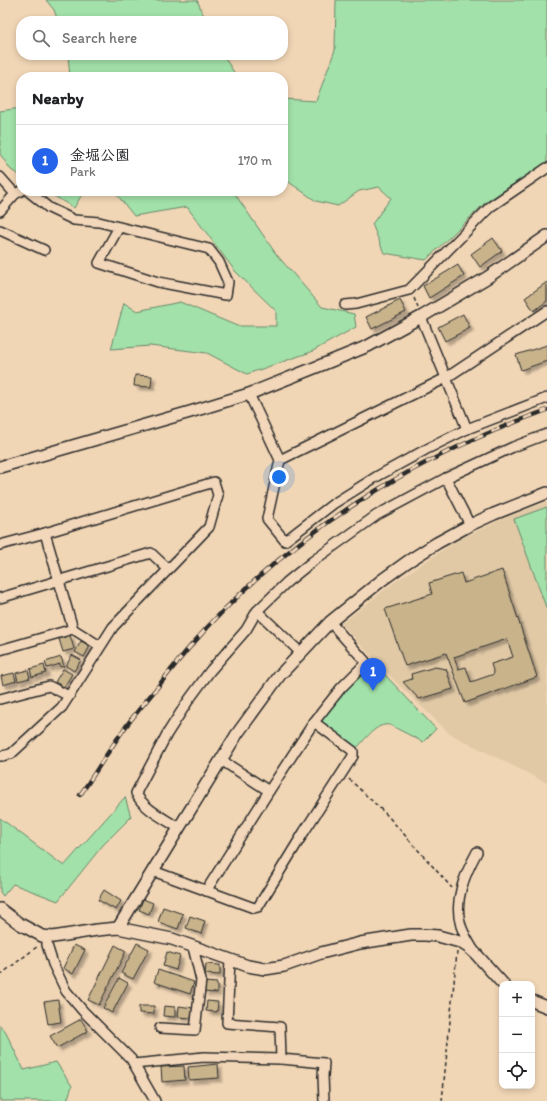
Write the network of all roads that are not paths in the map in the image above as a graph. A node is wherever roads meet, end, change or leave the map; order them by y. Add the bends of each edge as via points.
1 (547, 168) edge
2 (0, 177) edge
3 (16, 190) edge
4 (16, 194) edge
5 (34, 196) edge
6 (0, 211) edge
7 (119, 227) junction
8 (0, 230) edge
9 (547, 236) edge
10 (44, 250) dead end
11 (346, 305) dead end
12 (547, 311) edge
13 (421, 317) junction
14 (446, 378) junction
15 (249, 394) junction
16 (547, 398) edge
17 (467, 429) junction
18 (547, 434) edge
19 (280, 460) junction
20 (0, 467) edge
21 (446, 478) junction
22 (547, 493) edge
23 (470, 525) junction
24 (45, 534) junction
25 (0, 545) edge
26 (168, 569) junction
27 (59, 581) junction
28 (0, 598) edge
29 (256, 611) junction
30 (330, 622) junction
31 (73, 629) junction
32 (100, 646) junction
33 (0, 650) edge
34 (300, 653) junction
35 (69, 696) junction
36 (0, 699) edge
37 (314, 722) junction
38 (0, 756) edge
39 (220, 760) junction
40 (269, 791) junction
41 (178, 828) junction
42 (477, 852) dead end
43 (153, 871) junction
44 (206, 891) junction
45 (0, 909) edge
46 (118, 928) junction
47 (47, 938) junction
48 (193, 947) junction
49 (476, 954) junction
50 (230, 960) junction
51 (499, 981) edge
52 (535, 1002) edge
53 (547, 1007) edge
54 (160, 1028) dead end
55 (281, 1059) junction
56 (134, 1064) junction
57 (155, 1101) edge
58 (324, 1101) edge

1 - 11 street via 490,206 409,290
2 - 3 street
4 - 6 street
5 - 7 street via 49,208 74,220
7 - 7 street via 209,249 219,262 228,282 226,296 158,282 99,263
8 - 10 street
9 - 13 street via 488,277
12 - 14 street
13 - 14 street
13 - 15 street via 368,346
14 - 17 street
14 - 19 street
15 - 19 street
15 - 20 street
16 - 17 street
17 - 19 street via 376,477 333,504 285,541 267,519
18 - 21 street
21 - 23 street
21 - 29 street via 377,515 313,561
22 - 23 street
23 - 30 street via 407,562
24 - 25 street
24 - 26 street via 214,482 218,495 209,527
24 - 27 street
26 - 27 street via 151,553
26 - 32 street via 113,627
27 - 28 street
27 - 31 street
29 - 34 street
29 - 41 street via 246,630 188,701 167,734 136,793 146,807
30 - 34 street
30 - 37 street via 365,660 363,666 340,688
31 - 32 street
31 - 33 street
32 - 35 street
34 - 39 street via 280,675
35 - 36 street via 49,686
35 - 38 street via 62,707 11,754
37 - 40 street
37 - 44 street via 353,752 354,756 260,904 254,908
39 - 40 street
39 - 41 street
40 - 44 street
41 - 43 street
42 - 49 street via 463,884 458,913 460,924
43 - 44 street
43 - 46 street
45 - 47 street via 20,924
46 - 47 street
46 - 48 street via 172,939
47 - 56 street via 53,964 66,991
48 - 50 street
48 - 54 street via 202,980 195,1030
49 - 50 street via 458,941 425,935 393,937 340,947 284,966 265,969
49 - 51 street
50 - 55 street via 227,1023 280,1027
52 - 53 street
55 - 56 street via 204,1057
55 - 58 street via 324,1063
56 - 57 street

